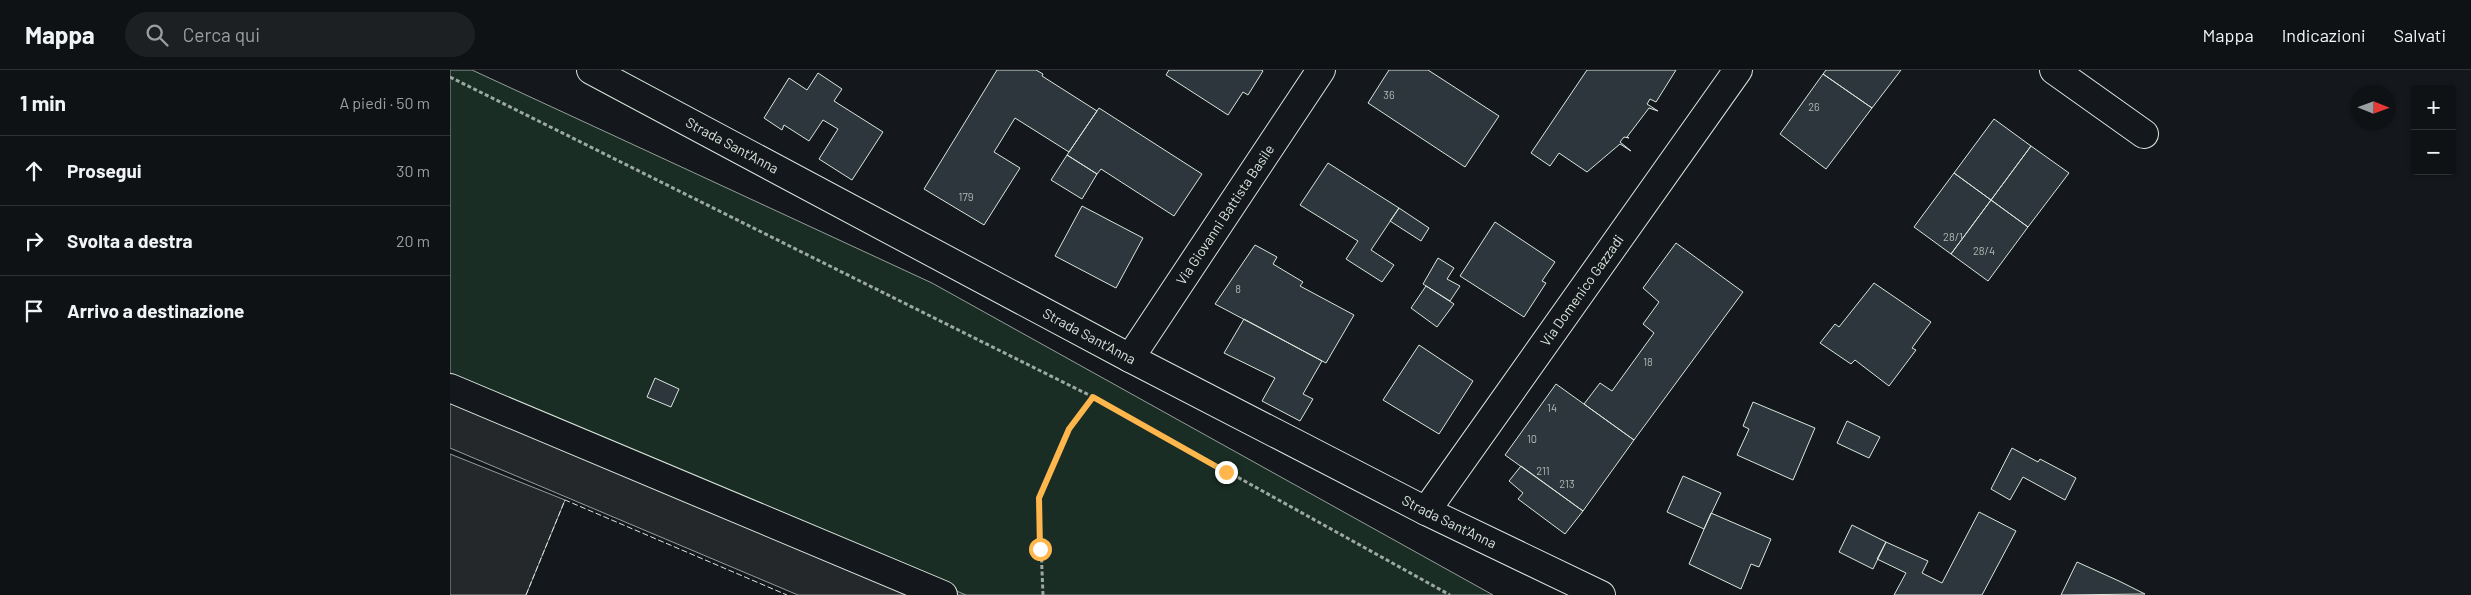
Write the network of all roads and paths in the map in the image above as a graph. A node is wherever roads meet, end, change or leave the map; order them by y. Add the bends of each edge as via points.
1 (591, 70) edge
2 (1321, 70) edge
3 (1738, 70) edge
4 (2054, 70) edge
5 (450, 77) edge
6 (2144, 134) dead end
7 (1130, 358) junction
8 (450, 388) edge
9 (1093, 397) junction
10 (1426, 511) junction
11 (1595, 594) edge
12 (943, 595) edge
13 (1043, 595) edge
14 (1450, 595) edge

1 - 7 street, Strada Sant'Anna
2 - 7 street, Via Giovanni Battista Basile
3 - 10 street, Via Domenico Gazzadi
4 - 6 street
5 - 9 path
7 - 10 street, Strada Sant'Anna
8 - 12 street
9 - 13 path via 1069,429 1039,498
9 - 14 path
10 - 11 street, Strada Sant'Anna

